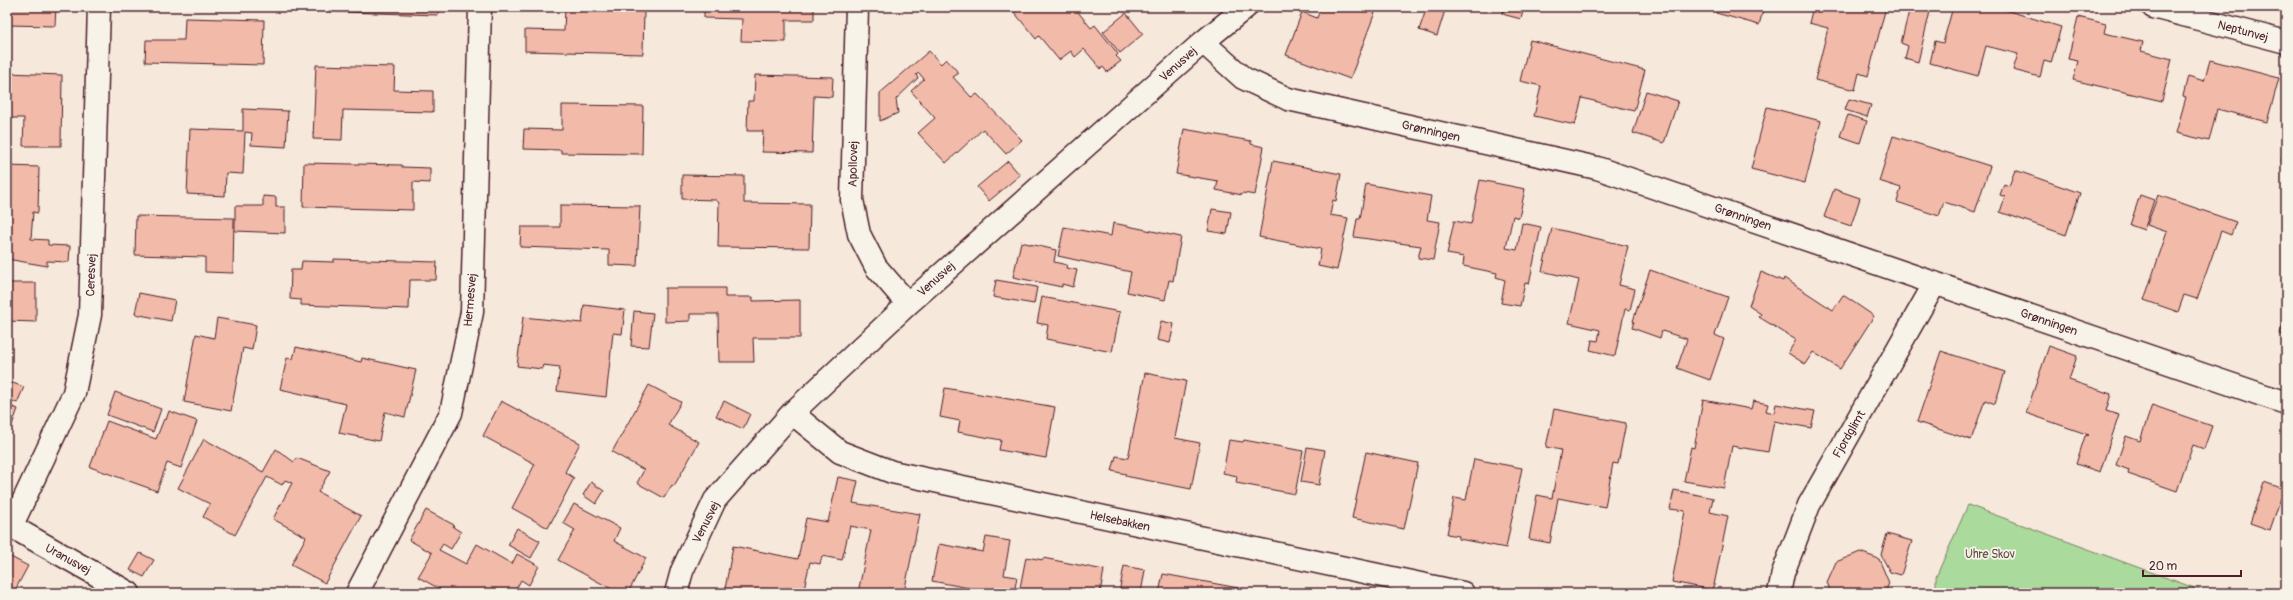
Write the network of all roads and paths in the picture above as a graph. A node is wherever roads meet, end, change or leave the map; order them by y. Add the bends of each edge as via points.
1 (99, 7) edge
2 (480, 7) edge
3 (857, 7) edge
4 (1246, 7) edge
5 (2154, 7) edge
6 (1202, 42) junction
7 (2286, 42) edge
8 (1936, 283) junction
9 (908, 304) junction
10 (2286, 403) edge
11 (792, 413) junction
12 (9, 525) edge
13 (129, 593) edge
14 (357, 593) edge
15 (676, 593) edge
16 (1463, 593) edge
17 (1779, 593) edge

1 - 12 street, Ceresvej via 90,315 74,393
2 - 14 street, Hermesvej via 472,312 451,413
3 - 9 street, Apollovej via 852,200 859,234 869,254 885,279
4 - 6 street, Venusvej
5 - 7 street, Neptunvej
6 - 8 street, Grønningen via 1243,78 1288,99 1597,168
6 - 9 street, Venusvej
8 - 10 street, Grønningen
8 - 17 street, Fjordglimt via 1809,505 1783,573
9 - 11 street, Venusvej
11 - 15 street, Venusvej via 715,500 682,571
11 - 16 street, Helsebakken via 840,452 892,472
12 - 13 street, Uranusvej

